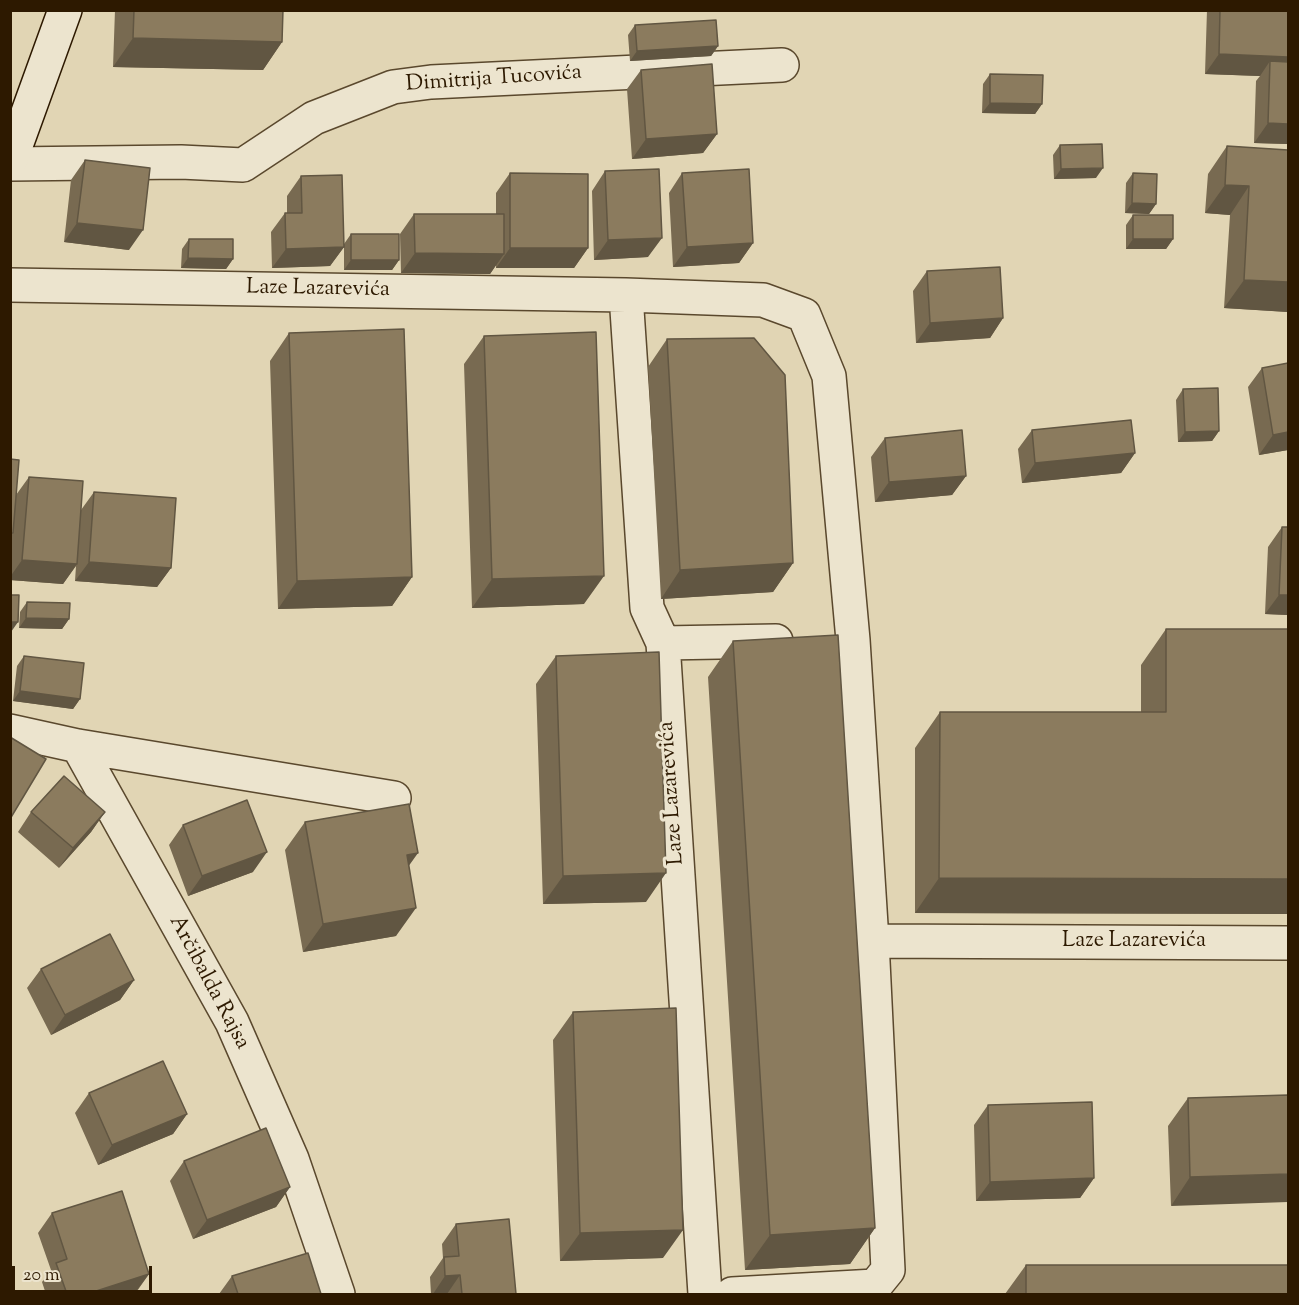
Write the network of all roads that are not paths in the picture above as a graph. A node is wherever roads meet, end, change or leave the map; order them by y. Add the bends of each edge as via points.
1 (65, 10) edge
2 (782, 65) dead end
3 (10, 163) edge
4 (10, 285) edge
5 (626, 296) junction
6 (853, 640) junction
7 (663, 643) junction
8 (10, 731) edge
9 (78, 747) junction
10 (394, 798) dead end
11 (872, 941) junction
12 (1288, 943) edge
13 (875, 1290) edge
14 (338, 1294) edge
15 (705, 1294) edge
16 (732, 1294) edge

1 - 3 street, Dimitrija Tucovića
2 - 3 street, Dimitrija Tucovića via 393,87 314,118 243,165
4 - 5 street, Laze Lazarevića
5 - 6 street, Laze Lazarevića via 763,300 804,315 829,376
5 - 7 street, Laze Lazarevića via 648,608
6 - 7 street
6 - 11 street, Laze Lazarevića
7 - 15 street, Laze Lazarevića
8 - 9 street
9 - 10 street
9 - 14 street, Arčibalda Rajsa via 232,1022 292,1159
11 - 12 street, Laze Lazarevića
11 - 13 street, Laze Lazarevića via 888,1270
13 - 16 street, Laze Lazarevića

